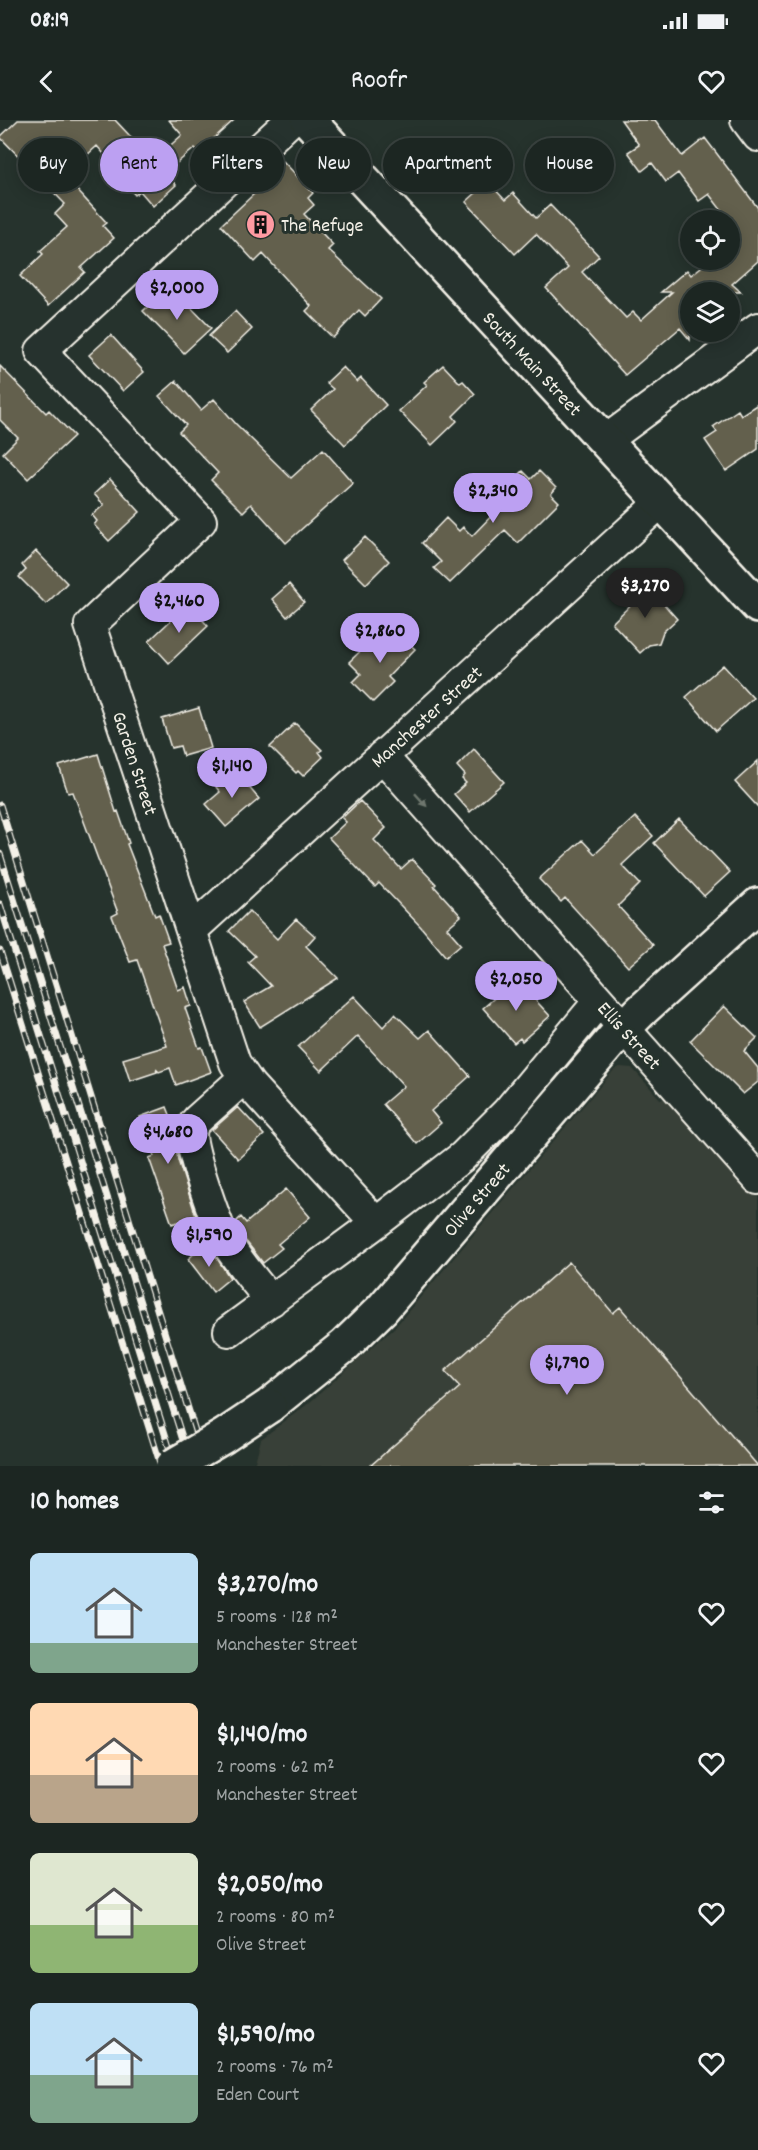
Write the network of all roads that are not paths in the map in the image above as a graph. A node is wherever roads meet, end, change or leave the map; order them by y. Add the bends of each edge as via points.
1 (291, 120) edge
2 (308, 120) edge
3 (746, 120) edge
4 (758, 136) edge
5 (758, 328) edge
6 (604, 441) junction
7 (661, 502) junction
8 (758, 606) edge
9 (382, 756) junction
10 (758, 905) edge
11 (192, 930) junction
12 (599, 1001) junction
13 (623, 1028) junction
14 (244, 1078) junction
15 (758, 1179) edge
16 (376, 1223) junction
17 (271, 1301) junction
18 (229, 1331) dead end
19 (173, 1466) edge

1 - 11 street, Garden Street via 41,351 201,521 90,625
2 - 6 main road, South Main Street
3 - 4 street
5 - 6 street
6 - 7 main road, South Main Street
7 - 8 main road, South Main Street
7 - 9 street, Manchester Street
9 - 11 street, Manchester Street
9 -> 12 street, Ellis Street
10 - 13 main road, Olive Street
11 - 14 street, Garden Street via 235,1063
12 - 13 street, Ellis Street
12 - 16 street, Olive Street via 476,1143
13 - 15 street, Ellis Street
13 - 19 main road, Olive Street, bridge via 382,1309 344,1346 269,1406
14 - 16 street, Garden Street
14 - 17 street via 197,1120 192,1137 222,1234
16 - 17 street, Olive Street
17 - 18 street, Olive Street

